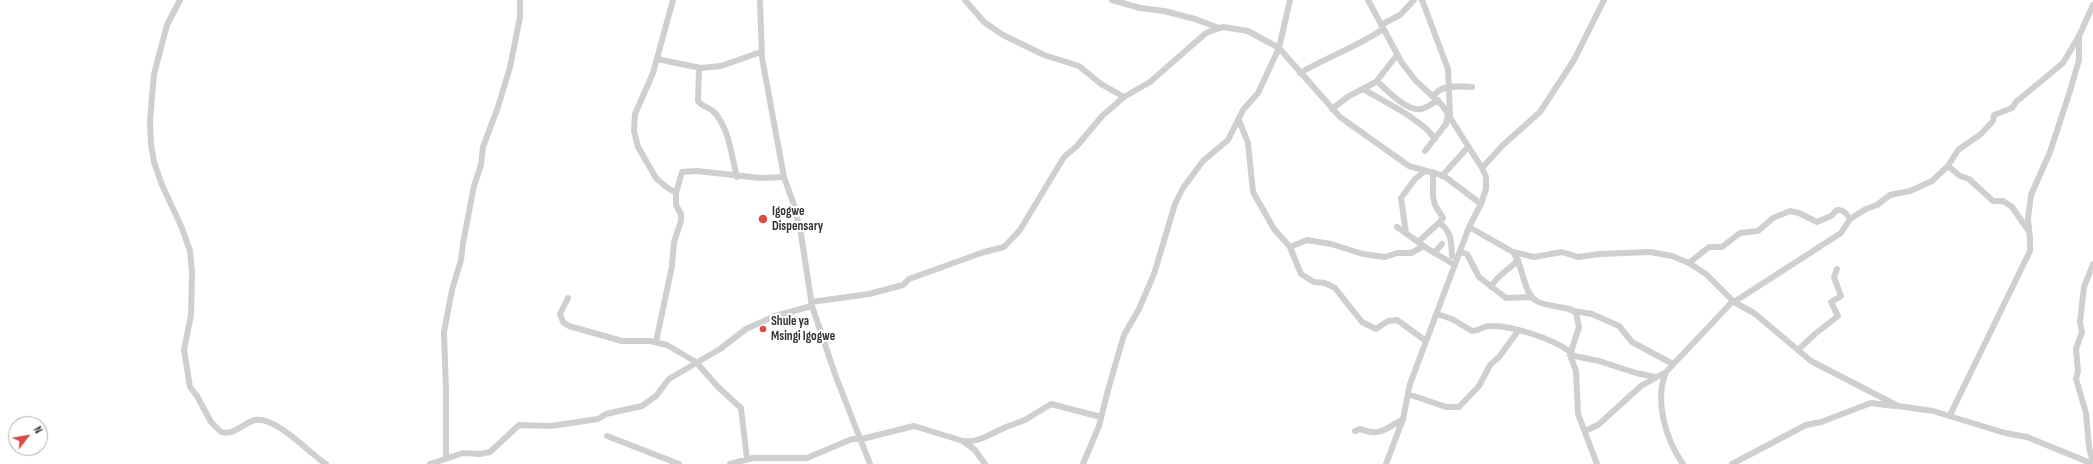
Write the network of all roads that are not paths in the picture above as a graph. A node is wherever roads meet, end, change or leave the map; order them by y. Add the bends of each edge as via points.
1 (180, 0) edge
2 (520, 0) edge
3 (673, 0) edge
4 (760, 0) edge
5 (965, 0) edge
6 (1112, 0) edge
7 (1290, 0) edge
8 (1368, 0) edge
9 (1414, 0) edge
10 (1422, 0) edge
11 (1604, 0) edge
12 (2093, 4) edge
13 (1382, 27) junction
14 (1219, 28) junction
15 (2079, 36) junction
16 (1279, 48) junction
17 (761, 52) junction
18 (1397, 55) junction
19 (657, 59) junction
20 (701, 68) junction
21 (1300, 73) junction
22 (1377, 81) junction
23 (1472, 87) dead end
24 (1450, 88) junction
25 (1363, 89) junction
26 (1437, 96) junction
27 (1124, 97) junction
28 (1332, 109) junction
29 (1449, 115) junction
30 (1239, 120) junction
31 (1435, 139) junction
32 (1468, 147) junction
33 (1425, 151) dead end
34 (1948, 166) junction
35 (1482, 168) junction
36 (1425, 171) junction
37 (1432, 172) junction
38 (737, 176) junction
39 (1442, 176) junction
40 (784, 177) junction
41 (676, 193) junction
42 (1481, 204) junction
43 (1850, 219) junction
44 (1440, 223) junction
45 (1397, 227) dead end
46 (1469, 227) junction
47 (2029, 232) junction
48 (1406, 233) junction
49 (1418, 242) junction
50 (1442, 244) dead end
51 (1424, 246) junction
52 (1290, 247) junction
53 (1460, 252) junction
54 (1513, 252) junction
55 (1434, 253) junction
56 (1452, 256) junction
57 (1445, 259) junction
58 (1518, 260) junction
59 (1689, 263) junction
60 (1455, 264) junction
61 (2093, 264) edge
62 (1837, 269) dead end
63 (1491, 287) junction
64 (1532, 297) junction
65 (568, 298) dead end
66 (1734, 302) junction
67 (812, 304) junction
68 (1574, 311) junction
69 (1437, 314) junction
70 (1518, 331) junction
71 (1426, 341) junction
72 (656, 342) junction
73 (1798, 350) junction
74 (1570, 353) junction
75 (696, 362) junction
76 (1673, 364) junction
77 (1666, 372) junction
78 (1655, 377) junction
79 (1408, 394) junction
80 (1898, 406) junction
81 (1950, 415) junction
82 (1102, 417) junction
83 (1403, 420) junction
84 (1355, 431) dead end
85 (1585, 431) junction
86 (607, 436) dead end
87 (862, 439) junction
88 (963, 441) junction
89 (446, 458) junction
90 (746, 461) edge
91 (2093, 463) edge
92 (326, 464) edge
93 (430, 464) edge
94 (679, 464) edge
95 (730, 464) edge
96 (870, 464) edge
97 (985, 464) edge
98 (1083, 464) edge
99 (1386, 464) edge
100 (1597, 464) edge
101 (1683, 464) edge
102 (1732, 464) edge

1 - 92 street via 167,25 157,57 150,121 154,162 190,251 191,315 184,350 190,387 220,432 228,432 252,421 263,420 297,440
2 - 89 street via 520,17 510,67 483,146 444,332
3 - 19 street
4 - 17 street
5 - 27 street via 984,22 1003,35 1044,55 1079,66 1096,81
6 - 14 street via 1191,18
7 - 16 street
8 - 13 street
9 - 13 street via 1400,15
10 - 24 street via 1448,69
11 - 35 street via 1574,60 1540,112
12 - 15 street
13 - 18 street
13 - 21 street via 1368,39 1327,57
14 - 16 street via 1235,27 1248,31
14 - 27 street via 1206,33 1150,82
15 - 34 street via 2060,66 2012,108 1994,115 1993,121 1978,137 1956,153
15 - 47 street via 2074,78 2050,152 2031,195
16 - 21 street
16 - 30 street via 1258,93 1243,110
17 - 20 street via 722,66
17 - 40 street
18 - 22 street
18 - 26 street via 1408,72
19 - 20 street
19 - 41 street via 635,114 634,131 638,147 656,178
20 - 38 street via 698,73 698,101 700,105 713,111 720,120 729,141
21 - 28 street
22 - 25 street
22 - 26 street via 1397,100 1418,110 1424,109
23 - 24 street
24 - 26 street
24 - 29 street
25 - 28 street
25 - 31 street via 1430,131
26 - 29 street
27 - 67 street via 1102,116 1077,146 1064,157 1020,230 1004,247 909,279 903,285
28 - 36 street via 1409,166
29 - 31 street
29 - 32 street
30 - 52 street via 1248,143 1253,192 1274,229
30 - 82 street via 1228,140 1191,176 1174,204 1151,284 1124,335
31 - 33 street
32 - 35 street
32 - 39 street
34 - 43 street via 1928,183 1910,191 1890,195
34 - 47 street via 1960,176 1969,179 1993,201 2003,201 2012,207
35 - 42 street via 1487,184
36 - 37 street
36 - 48 street via 1415,179 1401,198
37 - 39 street
37 - 44 street via 1434,200 1443,218
38 - 40 street
38 - 41 street via 697,171 682,172
39 - 42 street
40 - 67 street via 801,234
41 - 72 street via 676,207 681,214 681,221 674,242 672,266
42 - 46 street
43 - 59 street via 1840,210 1817,222 1790,211 1773,218 1758,230 1740,233 1722,247 1709,247
43 - 66 street via 1841,233
44 - 49 street
44 - 56 street via 1451,237
45 - 48 street
46 - 53 street
46 - 54 street
47 - 81 street via 2031,244 2026,260 2006,296
48 - 49 street
49 - 51 street
50 - 55 street
51 - 52 street via 1410,253 1397,253 1385,257 1307,240
51 - 55 street
52 - 71 street via 1302,276 1335,288 1365,325 1376,329 1388,321 1396,320
53 - 56 street
53 - 60 street
53 - 63 street via 1467,254 1479,277
54 - 58 street
54 - 59 street via 1540,257 1562,252 1578,258 1600,254 1655,252
55 - 57 street
56 - 57 street
57 - 60 street
58 - 63 street via 1497,276
58 - 64 street
59 - 66 street via 1717,283
60 - 69 street
61 - 91 street via 2084,287 2080,322 2082,332 2076,349 2076,379 2086,413
62 - 73 street via 1834,277 1841,296 1830,302 1838,316
63 - 64 street via 1508,298
64 - 68 street via 1542,304
65 - 72 street via 560,314 563,322 571,328 622,341
66 - 73 street via 1754,313
66 - 76 street
67 - 75 street via 754,324 720,349
67 - 87 street via 836,377
68 - 74 street via 1578,327
68 - 76 street via 1592,314 1619,326 1632,342
69 - 70 street via 1474,331 1490,326
69 - 71 street
70 - 74 street via 1555,342
70 - 79 street via 1490,365 1479,386 1459,407 1446,407
71 - 79 street
72 - 75 street via 668,345
73 - 80 street via 1824,368
74 - 78 street
74 - 85 street via 1576,371 1578,414
75 - 89 street via 669,379 656,396 642,406 598,418 551,426 519,425 490,452 463,453
75 - 90 street via 741,408
76 - 77 street
77 - 78 street
77 - 101 street via 1662,393 1664,425 1674,452
78 - 85 street via 1629,396 1598,425
79 - 83 street
80 - 81 street
80 - 102 street via 1871,403 1806,425
81 - 91 street via 2005,433 2027,437
82 - 88 street via 1052,404 1025,420 983,438
82 - 98 street
83 - 84 street via 1384,430 1370,433 1360,429
83 - 99 street
85 - 100 street
86 - 94 street
87 - 88 street via 914,426
87 - 90 street via 852,439 807,458
87 - 96 street
88 - 97 street via 975,450
89 - 93 street
90 - 95 street

